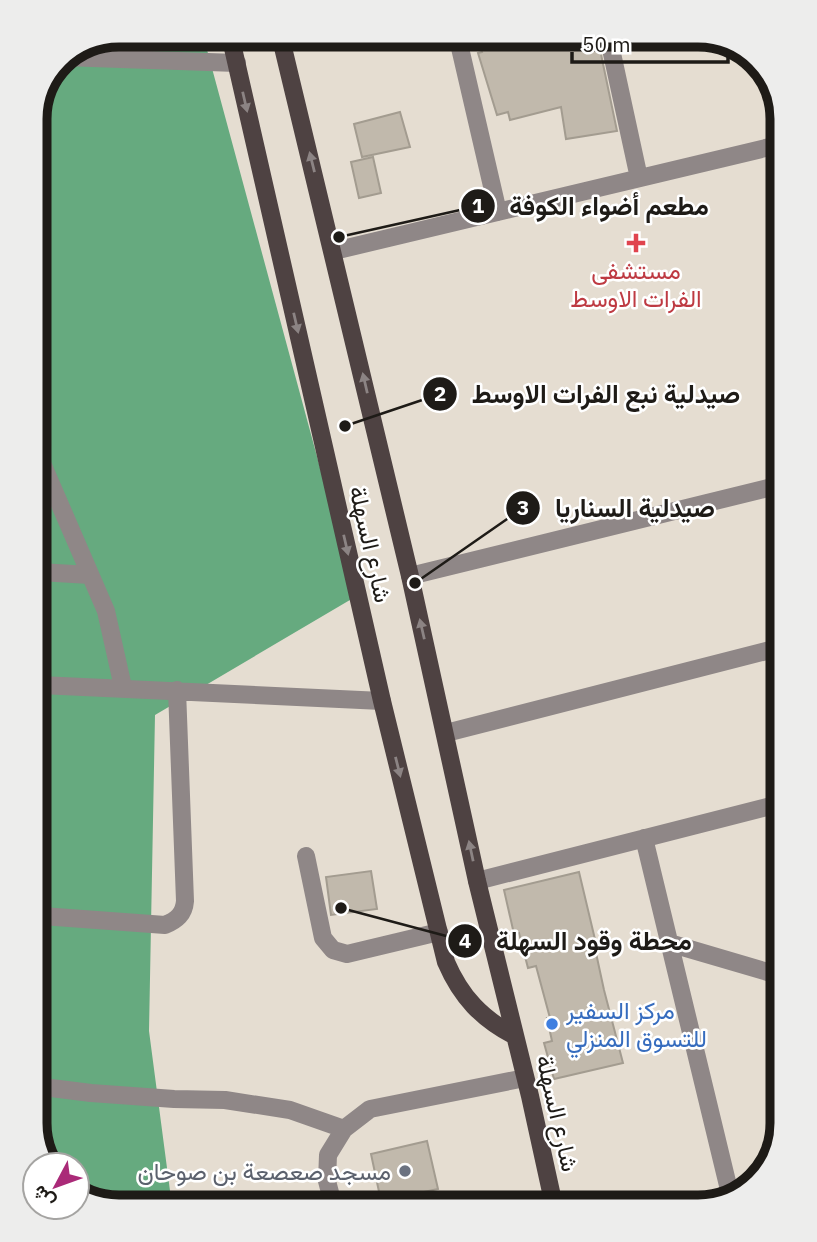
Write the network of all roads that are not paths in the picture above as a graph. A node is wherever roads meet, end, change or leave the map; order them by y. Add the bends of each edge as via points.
1 (233, 47) edge
2 (283, 47) edge
3 (460, 47) edge
4 (611, 47) edge
5 (82, 58) edge
6 (237, 63) junction
7 (770, 147) edge
8 (639, 178) junction
9 (498, 212) junction
10 (334, 251) junction
11 (47, 475) edge
12 (770, 487) edge
13 (47, 572) edge
14 (90, 575) junction
15 (410, 576) junction
16 (770, 650) edge
17 (47, 685) edge
18 (123, 687) junction
19 (177, 690) junction
20 (382, 701) junction
21 (446, 733) junction
22 (770, 806) edge
23 (644, 838) junction
24 (306, 856) dead end
25 (477, 880) junction
26 (47, 916) edge
27 (439, 932) junction
28 (669, 943) junction
29 (770, 973) edge
30 (515, 1036) junction
31 (525, 1077) junction
32 (47, 1087) edge
33 (344, 1129) junction
34 (728, 1187) edge
35 (331, 1195) edge
36 (552, 1195) edge

1 - 6 main road, شارع السهلة
10 -> 2 main road, شارع السهلة
3 - 9 street
4 - 8 street
5 - 6 street
6 -> 20 main road, شارع السهلة
7 - 8 street
8 - 9 street
9 - 10 street
15 -> 10 main road, شارع السهلة
11 - 14 street
12 - 15 street
13 - 14 street
14 - 18 street via 106,611
21 -> 15 main road, شارع السهلة
16 - 21 street
17 - 18 street
18 - 19 street
19 - 20 street
19 - 26 street via 184,911 166,925
20 -> 27 main road, شارع السهلة
25 -> 21 main road, شارع السهلة
22 - 23 street
23 - 25 street
23 - 28 street
24 - 27 street via 323,938 333,950 347,954
25 - 30 main road, شارع السهلة
27 - 30 main road, شارع السهلة via 446,962 462,993 485,1018
28 - 29 street
28 - 34 street
30 - 31 main road, شارع السهلة
31 - 33 street via 370,1110
31 - 36 main road, شارع السهلة
32 - 33 street via 225,1100 290,1110
33 - 35 street via 328,1155

